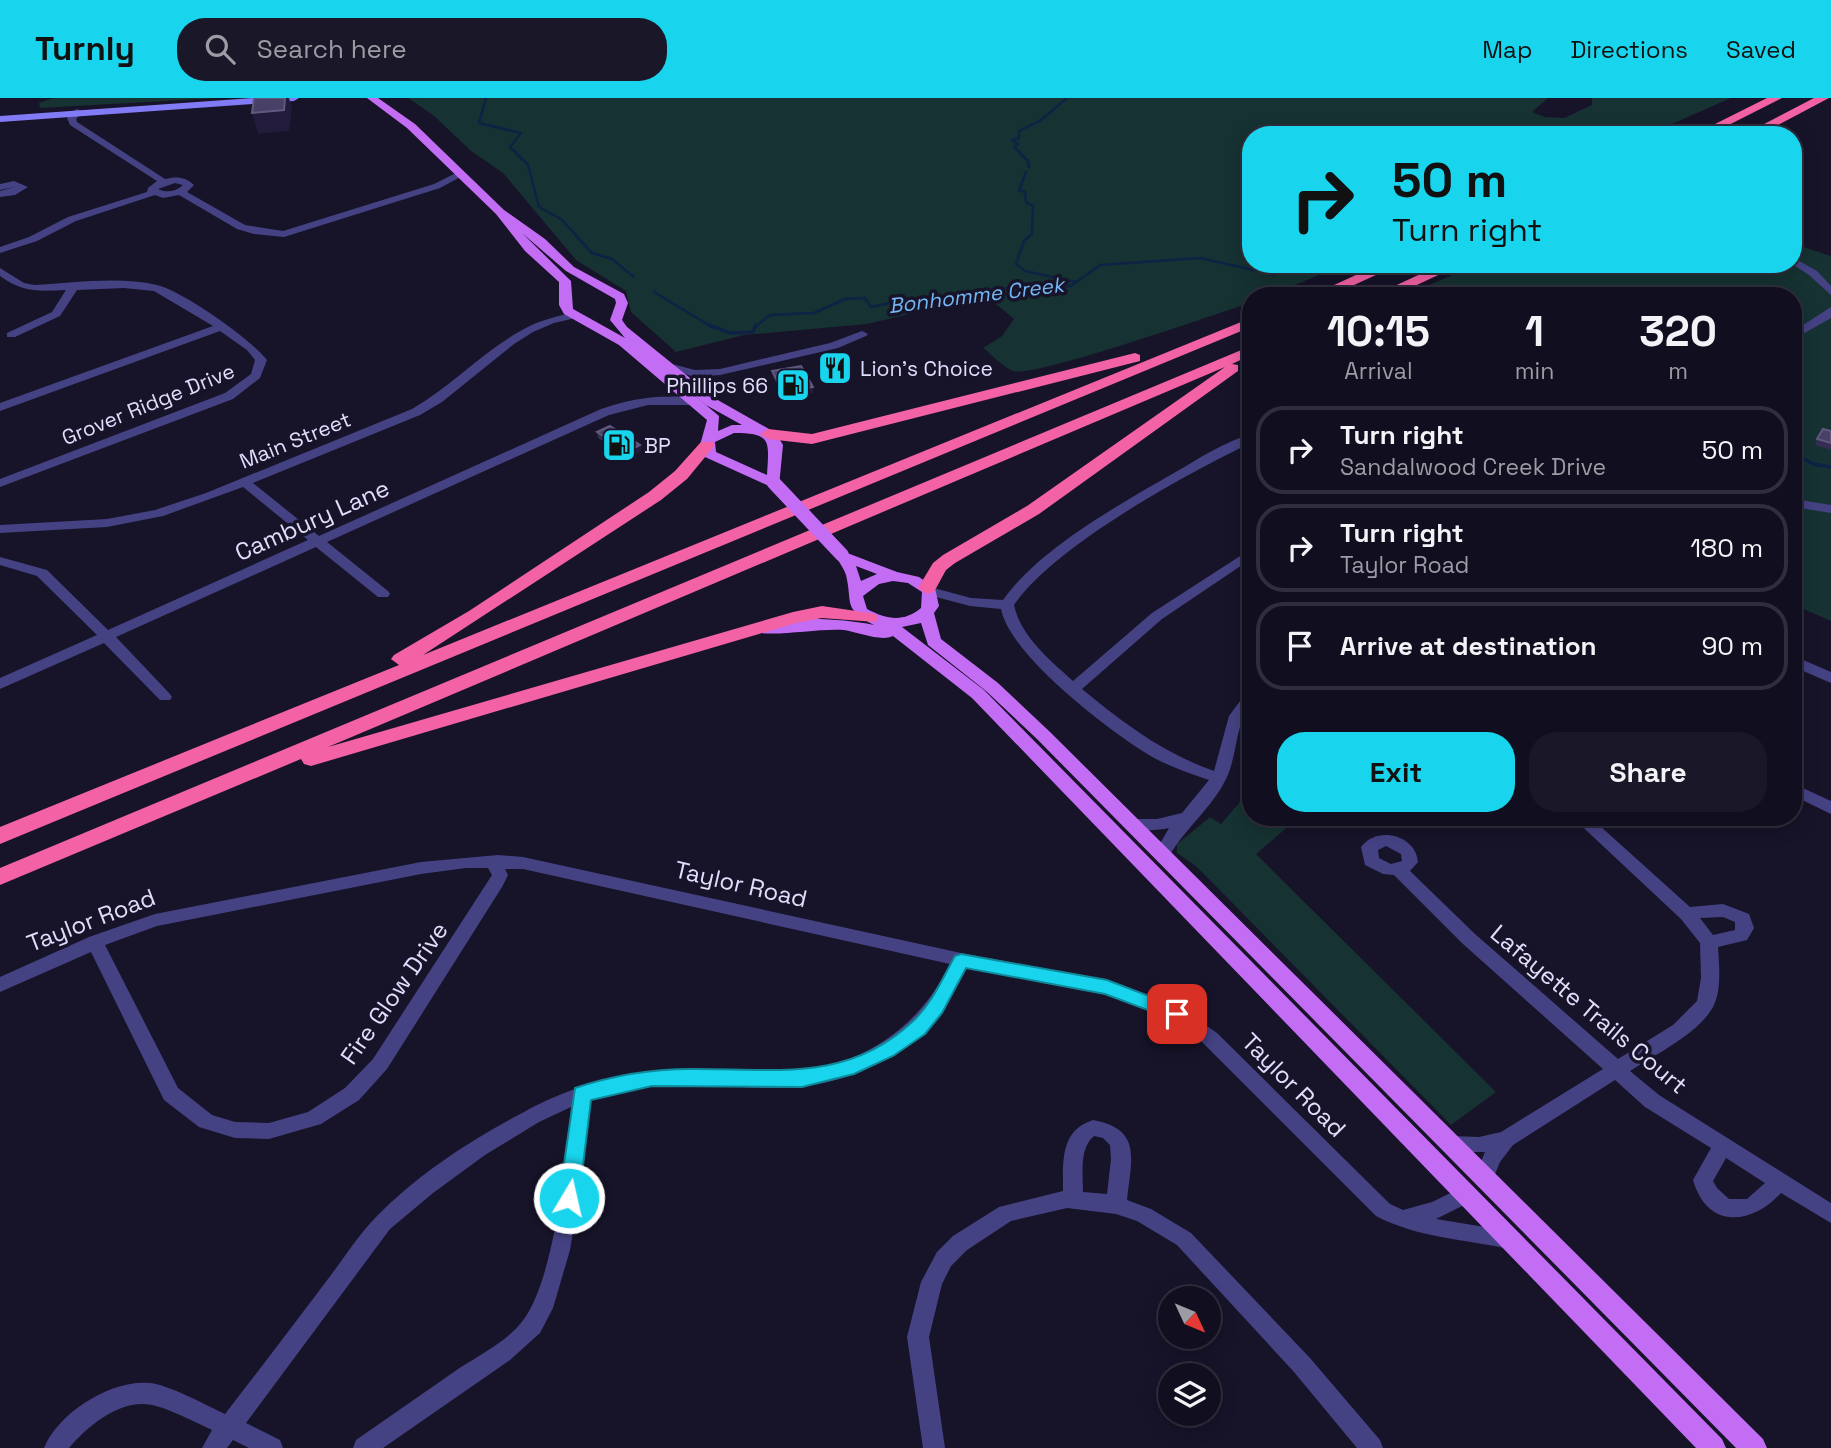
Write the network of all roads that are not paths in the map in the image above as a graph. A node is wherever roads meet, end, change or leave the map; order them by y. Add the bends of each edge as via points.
1 (293, 98) edge
2 (372, 98) edge
3 (1776, 98) edge
4 (1823, 98) edge
5 (79, 111) junction
6 (0, 119) edge
7 (1718, 126) edge
8 (1767, 126) edge
9 (461, 174) junction
10 (164, 181) junction
11 (437, 186) junction
12 (473, 186) junction
13 (0, 187) edge
14 (181, 192) junction
15 (153, 193) junction
16 (0, 194) edge
17 (500, 212) junction
18 (0, 250) edge
19 (1802, 266) edge
20 (0, 271) edge
21 (1372, 273) edge
22 (1434, 273) edge
23 (1338, 287) edge
24 (1401, 287) edge
25 (73, 288) junction
26 (608, 291) junction
27 (1831, 292) edge
28 (566, 304) junction
29 (621, 305) junction
30 (1831, 310) edge
31 (577, 315) junction
32 (1242, 326) edge
33 (1242, 326) edge
34 (221, 327) junction
35 (1802, 331) edge
36 (862, 334) dead end
37 (11, 335) dead end
38 (1242, 354) edge
39 (1242, 364) edge
40 (672, 367) junction
41 (720, 372) junction
42 (666, 380) junction
43 (643, 400) junction
44 (699, 400) junction
45 (0, 407) edge
46 (768, 437) junction
47 (709, 442) junction
48 (1242, 442) edge
49 (720, 461) junction
50 (244, 482) junction
51 (0, 483) edge
52 (774, 484) junction
53 (1802, 504) edge
54 (1831, 509) edge
55 (0, 523) edge
56 (0, 529) edge
57 (319, 542) junction
58 (842, 555) junction
59 (1242, 559) edge
60 (0, 561) edge
61 (896, 577) junction
62 (929, 589) junction
63 (858, 593) junction
64 (383, 594) dead end
65 (970, 602) junction
66 (1007, 605) junction
67 (928, 612) junction
68 (874, 620) junction
69 (761, 629) junction
70 (106, 637) junction
71 (916, 646) junction
72 (1802, 665) edge
73 (1831, 678) edge
74 (0, 684) edge
75 (1074, 688) junction
76 (165, 697) dead end
77 (1242, 706) edge
78 (292, 716) junction
79 (1219, 778) junction
80 (1802, 793) edge
81 (189, 797) junction
82 (1831, 808) edge
83 (1184, 818) junction
84 (1131, 823) junction
85 (1590, 826) edge
86 (0, 836) edge
87 (1162, 854) junction
88 (497, 864) junction
89 (1399, 870) dead end
90 (0, 877) edge
91 (1687, 914) junction
92 (95, 942) junction
93 (1709, 942) junction
94 (961, 960) junction
95 (0, 985) edge
96 (1618, 1072) junction
97 (582, 1094) junction
98 (1506, 1139) junction
99 (1450, 1143) junction
100 (1722, 1147) junction
101 (1485, 1178) junction
102 (1778, 1182) junction
103 (1465, 1195) junction
104 (1073, 1200) junction
105 (1116, 1205) junction
106 (1518, 1212) junction
107 (1831, 1214) edge
108 (1401, 1219) junction
109 (1509, 1240) junction
110 (230, 1426) junction
111 (55, 1448) edge
112 (213, 1448) edge
113 (272, 1448) edge
114 (364, 1448) edge
115 (934, 1448) edge
116 (1372, 1448) edge
117 (1713, 1448) edge
118 (1754, 1448) edge

1 - 5 street
2 - 9 main road via 411,126
3 - 7 highway
4 - 8 highway
5 - 6 street
5 - 10 street via 71,118 73,123
9 - 11 street
9 - 12 main road
10 - 14 street via 188,183
10 - 15 street via 152,187
11 - 12 street
11 - 14 street via 294,233 285,242 272,245
12 - 17 main road
13 - 16 street via 23,187
14 - 15 street
15 - 18 street via 72,219
17 - 26 main road via 570,269
17 - 28 main road via 529,249 565,281
19 - 27 street
20 - 25 street, Grover Ridge Drive via 19,285
21 - 23 highway
22 - 24 highway
25 - 34 street, Grover Ridge Drive via 157,288
25 - 37 street via 56,314
26 - 28 main road via 583,292
26 - 29 main road via 620,297
28 - 31 main road
28 - 55 street, Main Street via 507,335 425,401 196,494 113,516
29 - 31 main road via 601,316
29 - 40 main road via 618,325
30 - 35 street
31 - 42 main road via 623,342
31 - 50 street, Main Street via 525,329 433,403
32 - 46 highway via 1121,362 812,439
33 - 78 highway
34 - 45 street
34 - 51 street, Grover Ridge Drive via 258,356 261,367 250,383 220,400
36 - 41 street via 834,346
38 - 81 highway
39 - 62 highway via 1033,510 949,559 939,567
40 - 41 street via 694,374
40 - 44 main road
41 - 44 street
42 - 43 street, Cambury Lane
42 - 44 main road
43 - 44 street, Cambury Lane
43 - 57 street, Cambury Lane via 544,438
44 - 46 main road
44 - 47 main road via 714,419
46 - 47 main road via 732,429
46 - 49 main road via 768,456 754,463
46 - 52 main road
47 - 49 main road via 710,454
47 - 78 highway via 664,493 613,522 464,624
48 - 66 street via 1083,536 1019,588
49 - 52 main road
50 - 56 street, Main Street via 133,519
50 - 57 street
52 - 58 main road, bridge
53 - 54 street
57 - 64 street
57 - 70 street, Cambury Lane
58 - 61 main road
58 - 63 main road
59 - 75 street via 1157,616
60 - 70 street via 42,573
61 - 62 main road
61 - 63 main road via 872,581
62 - 65 street
62 - 67 main road via 933,598
63 - 68 main road via 856,605
65 - 66 street
65 - 67 street
66 - 75 street via 1013,630
67 - 68 main road via 905,622
67 - 84 main road via 934,641 1012,705
68 - 69 highway via 822,612
68 - 71 main road
69 - 71 main road via 808,625 869,629
69 - 81 highway
70 - 74 street, Cambury Lane
70 - 76 street
71 - 103 main road via 1003,718
72 - 73 street
75 - 79 street via 1133,738
77 - 79 street via 1235,714
78 - 86 highway
79 - 83 street
80 - 82 street
81 - 90 highway
83 - 84 street via 1157,825
83 - 87 street
84 - 87 main road
85 - 91 street
87 - 99 main road
88 - 92 street, Taylor Road via 421,868 155,920
88 - 92 street, Fire Glow Drive via 500,875 380,1064 352,1094 314,1118 269,1131 235,1130 206,1121 171,1094
88 - 94 street, Taylor Road via 569,872
89 - 96 street, Lafayette Trails Court
91 - 93 street
91 - 93 street via 1720,908 1743,919 1741,935
92 - 95 street, Taylor Road
93 - 96 street via 1705,1004 1681,1030
94 - 97 street via 936,1008 918,1028 887,1051 847,1068 790,1080 652,1079
94 - 108 street, Taylor Road via 1107,987 1177,1014 1228,1054 1383,1210
96 - 98 street
96 - 100 street, Lafayette Trails Court via 1652,1101
97 - 110 street via 526,1120 407,1200 383,1223
97 - 114 street via 565,1219 545,1303 533,1325 508,1349
98 - 99 street via 1479,1145
98 - 101 street
99 - 101 main road
100 - 102 street, Lafayette Trails Court
100 - 102 street via 1703,1180 1706,1194 1715,1202 1741,1210
101 - 106 main road
102 - 107 street, Lafayette Trails Court
103 - 106 main road
103 - 108 street via 1436,1210
103 - 109 main road
104 - 105 street
104 - 105 street via 1076,1141 1084,1131 1099,1128 1112,1133 1120,1145
104 - 115 street via 1052,1200 1006,1213 944,1259 932,1282 918,1337
105 - 116 street via 1144,1215 1184,1239
106 - 118 main road
108 - 109 street, Taylor Road
109 - 117 main road
110 - 111 street via 150,1394 129,1396 88,1417
110 - 112 street
110 - 113 street

